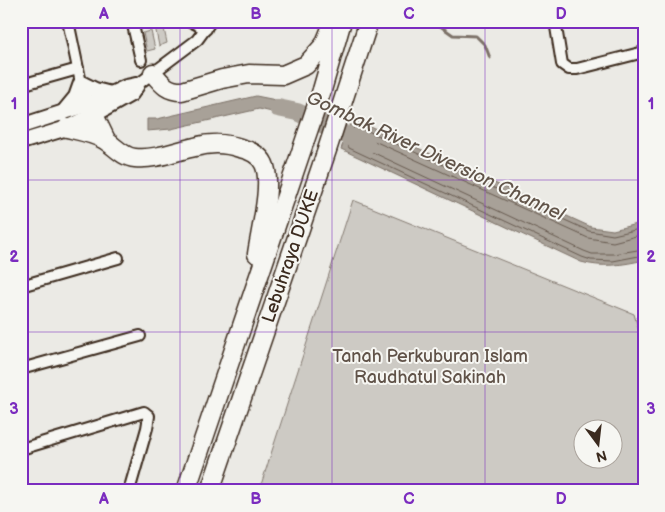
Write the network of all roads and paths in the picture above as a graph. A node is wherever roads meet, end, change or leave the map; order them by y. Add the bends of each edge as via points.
1 (68, 21) edge
2 (136, 21) edge
3 (190, 21) edge
4 (334, 21) edge
5 (342, 21) edge
6 (369, 21) edge
7 (555, 21) edge
8 (132, 22) edge
9 (208, 25) edge
10 (644, 52) edge
11 (141, 60) dead end
12 (78, 69) junction
13 (153, 73) junction
14 (81, 83) junction
15 (21, 85) edge
16 (137, 85) junction
17 (112, 94) junction
18 (91, 110) junction
19 (64, 121) junction
20 (21, 126) edge
21 (106, 140) junction
22 (21, 142) edge
23 (118, 258) dead end
24 (21, 286) edge
25 (249, 304) junction
26 (140, 336) dead end
27 (21, 369) edge
28 (21, 449) edge
29 (129, 491) edge
30 (186, 491) edge
31 (210, 491) edge

1 - 12 street
2 - 8 street
3 - 9 street
4 - 13 highway via 324,45 306,65 283,75 249,74 176,91 163,86
5 - 25 highway, Lebuhraya DUKE via 322,90
6 - 31 highway, Lebuhraya DUKE
7 - 10 street via 562,64 569,69
8 - 11 street
9 - 13 street via 197,40
12 - 14 street
12 - 15 street
13 - 16 street
14 - 17 street
14 - 18 street
14 - 19 street
16 - 17 street
16 - 18 street via 131,94
17 - 18 street
18 - 19 street
18 - 21 highway
19 - 20 street
19 - 21 highway
19 - 22 street
21 - 25 highway via 125,156 133,158 216,145 248,150 261,160 265,165 268,187
23 - 24 street
25 - 30 highway, Lebuhraya DUKE
26 - 27 street
28 - 29 street via 144,412 149,416 148,428

